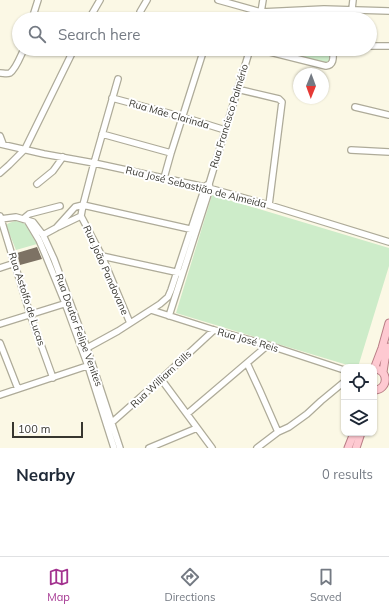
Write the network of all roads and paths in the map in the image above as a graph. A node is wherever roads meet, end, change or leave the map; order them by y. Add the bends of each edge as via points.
1 (38, 0) edge
2 (100, 0) edge
3 (146, 0) edge
4 (218, 0) edge
5 (263, 0) edge
6 (353, 0) edge
7 (352, 9) junction
8 (34, 12) edge
9 (93, 12) edge
10 (140, 12) edge
11 (261, 12) junction
12 (389, 12) edge
13 (377, 46) edge
14 (389, 46) edge
15 (21, 56) edge
16 (71, 56) edge
17 (202, 56) edge
18 (248, 56) edge
19 (287, 56) edge
20 (333, 56) edge
21 (0, 73) edge
22 (118, 79) dead end
23 (237, 90) junction
24 (112, 98) junction
25 (355, 107) dead end
26 (389, 115) edge
27 (183, 117) junction
28 (225, 130) junction
29 (102, 134) junction
30 (0, 136) edge
31 (1, 144) edge
32 (25, 149) junction
33 (351, 150) dead end
34 (389, 152) edge
35 (171, 153) junction
36 (63, 157) junction
37 (94, 163) junction
38 (0, 173) edge
39 (164, 178) junction
40 (37, 184) dead end
41 (208, 187) junction
42 (269, 205) junction
43 (60, 206) dead end
44 (83, 206) junction
45 (81, 216) junction
46 (0, 218) edge
47 (25, 219) junction
48 (56, 228) junction
49 (194, 230) junction
50 (42, 235) junction
51 (389, 242) edge
52 (102, 256) junction
53 (15, 263) junction
54 (0, 268) edge
55 (180, 273) junction
56 (171, 298) junction
57 (67, 303) junction
58 (151, 310) junction
59 (30, 314) junction
60 (169, 316) junction
61 (130, 323) junction
62 (389, 323) edge
63 (0, 324) edge
64 (214, 330) junction
65 (0, 343) edge
66 (268, 345) junction
67 (389, 347) edge
68 (87, 348) junction
69 (246, 363) junction
70 (376, 364) edge
71 (90, 366) junction
72 (341, 369) edge
73 (377, 369) edge
74 (53, 378) junction
75 (387, 378) edge
76 (161, 379) junction
77 (341, 384) edge
78 (18, 389) junction
79 (377, 390) edge
80 (0, 395) edge
81 (187, 414) junction
82 (110, 425) junction
83 (197, 428) junction
84 (278, 432) junction
85 (353, 436) edge
86 (360, 436) edge
87 (114, 448) edge
88 (120, 448) edge
89 (149, 448) edge
90 (212, 448) edge
91 (257, 448) edge
92 (348, 448) edge
93 (356, 448) edge

1 - 8 street
2 - 9 street
3 - 10 street
4 - 11 street
5 - 11 street
6 - 7 street
7 - 11 street
7 - 12 street
13 - 14 street
15 - 21 street via 11,72
16 - 32 street
17 - 27 street
18 - 23 street, Rua Francisco Palmério
19 - 20 street via 328,66 332,64
22 - 24 street
23 - 28 street, Rua Francisco Palmério
23 - 42 street via 281,100
24 - 27 street, Rua Mãe Clarinda
24 - 29 street
25 - 26 street
27 - 28 street, Rua Mãe Clarinda
27 - 35 street
28 - 41 street, Rua Francisco Palmério
29 - 35 street
29 - 37 street
30 - 31 street
31 - 32 street, Rua José Sebastião de Almeida
32 - 36 street, Rua José Sebastião de Almeida
32 - 38 street
33 - 34 street
35 - 39 street
36 - 37 street, Rua José Sebastião de Almeida
36 - 40 street via 53,171
37 - 39 street, Rua José Sebastião de Almeida
37 - 44 street
39 - 41 street, Rua José Sebastião de Almeida
41 - 42 street, Rua José Sebastião de Almeida
41 - 49 street, Rua Francisco Palmério
42 - 51 street, Rua José Sebastião de Almeida
43 - 47 street via 29,214
44 - 45 street
44 - 48 street via 75,207
44 - 49 street
45 - 48 street
45 - 52 street, Rua João Pandovane
46 - 47 street
46 - 53 street, Rua Astolfo de Lucas
47 - 50 street, Rua Doutor Felipe Venites via 33,222
47 - 57 street, Rua Doutor Felipe Venites via 42,247
48 - 50 street
49 - 55 street, Rua Francisco Palmério
50 - 57 street, Rua Doutor Felipe Venites via 54,259
52 - 55 street
52 - 61 street, Rua João Pandovane
53 - 54 street
53 - 59 street, Rua Astolfo de Lucas
55 - 56 street, Rua Francisco Palmério
56 - 58 street
56 - 60 street, Rua Francisco Palmério
57 - 59 street
57 - 68 street, Rua Doutor Felipe Venites
57 - 71 street, Rua Doutor Felipe Venites
58 - 60 street, Rua José Reis
58 - 61 street
59 - 63 street
59 - 74 street, Rua Astolfo de Lucas
60 - 64 street, Rua José Reis
61 - 68 street
62 - 70 main road
64 - 66 street, Rua José Reis
64 - 76 street, Rua William Gills
65 - 78 street
66 - 69 street
66 - 72 street, Rua José Reis
67 - 75 main road via 385,360
68 - 71 street, Rua Doutor Felipe Venites
69 - 81 street
69 - 84 street
71 - 74 street
71 - 82 street, Rua Doutor Felipe Venites
73 - 75 main road
74 - 78 street
75 - 79 main road via 382,388
76 - 81 street
76 - 82 street, Rua William Gills
77 - 84 street via 307,414
78 - 80 street
81 - 83 street
82 - 87 street, Rua Doutor Felipe Venites
82 - 88 street, Rua Doutor Felipe Venites
83 - 89 street
83 - 90 street
84 - 91 street
85 - 92 main road
86 - 93 main road

